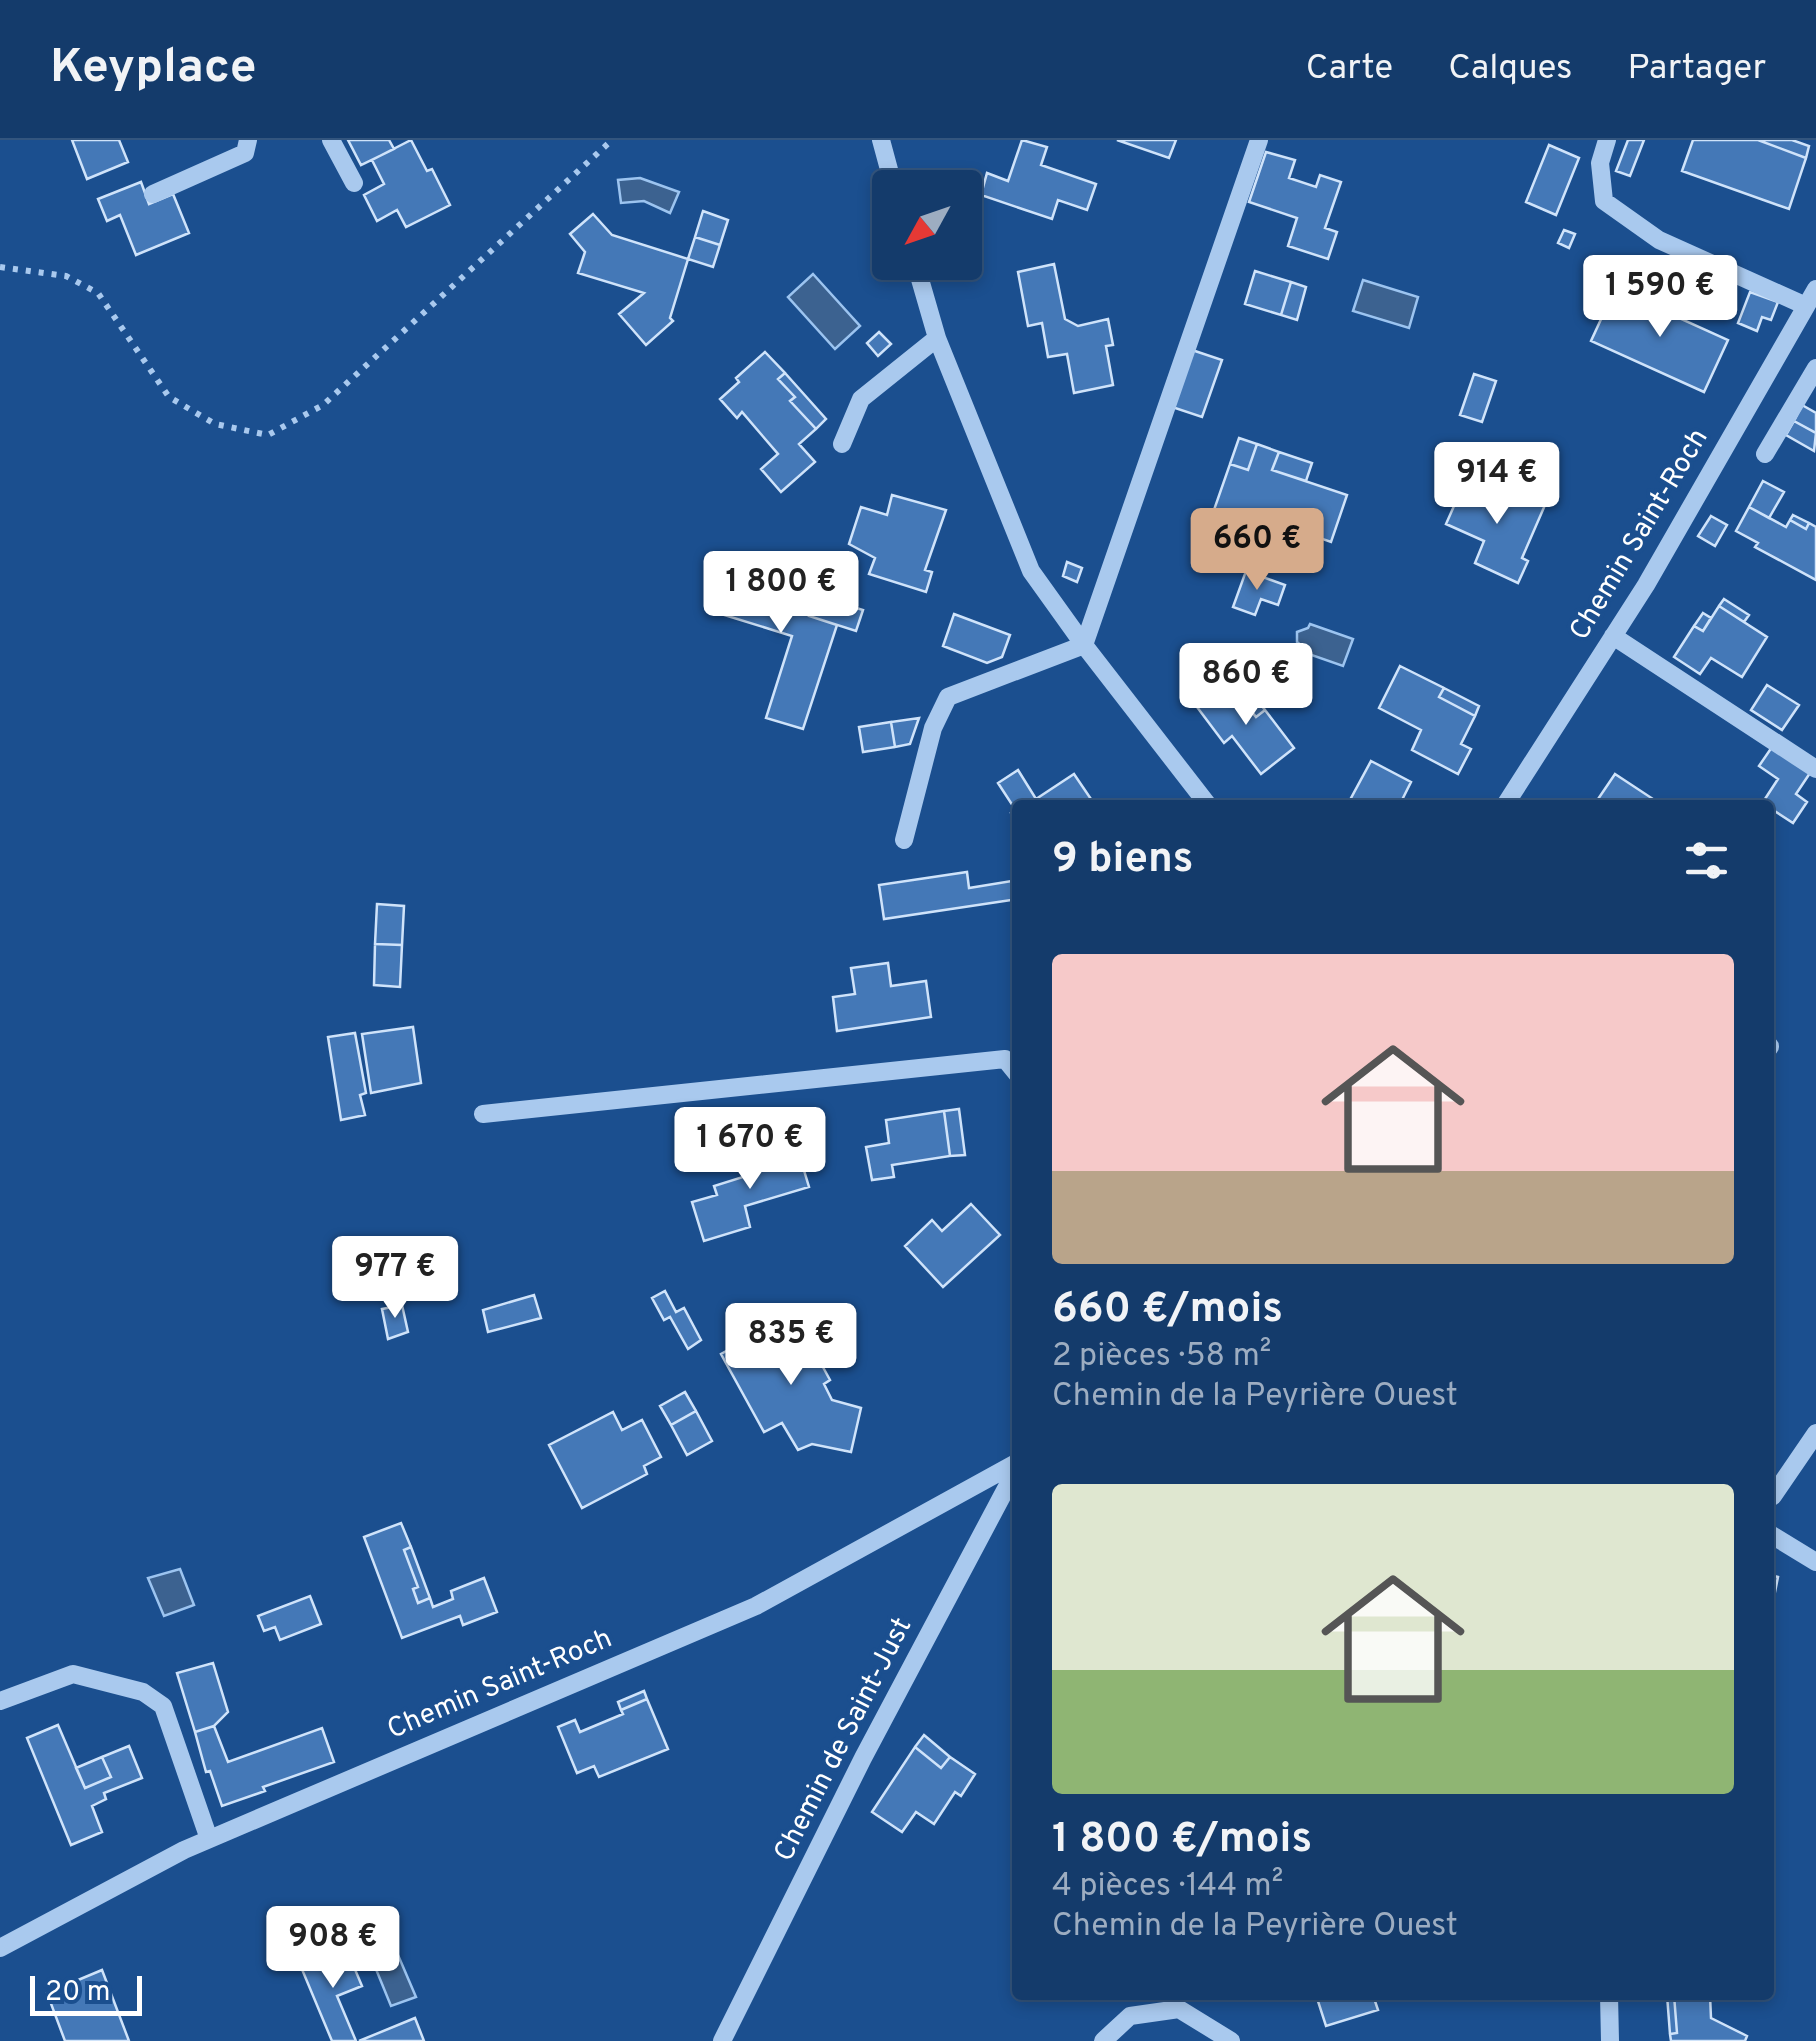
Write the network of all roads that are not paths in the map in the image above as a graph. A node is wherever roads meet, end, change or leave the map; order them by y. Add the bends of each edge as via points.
1 (248, 140) edge
2 (332, 140) edge
3 (881, 140) edge
4 (1259, 140) edge
5 (1608, 140) edge
6 (889, 170) edge
7 (354, 183) dead end
8 (152, 194) dead end
9 (920, 280) edge
10 (1813, 296) edge
11 (936, 338) junction
12 (1816, 368) edge
13 (842, 444) dead end
14 (1765, 454) dead end
15 (1613, 636) junction
16 (1084, 645) junction
17 (1816, 769) edge
18 (1204, 800) edge
19 (1507, 800) edge
20 (904, 840) dead end
21 (1012, 1068) edge
22 (483, 1114) dead end
23 (1816, 1433) edge
24 (1012, 1467) edge
25 (1012, 1475) edge
26 (1774, 1495) edge
27 (1774, 1536) edge
28 (1816, 1562) edge
29 (0, 1701) edge
30 (209, 1839) junction
31 (0, 1948) edge
32 (1609, 2000) edge
33 (722, 2041) edge
34 (1103, 2041) edge
35 (1231, 2041) edge
36 (1610, 2041) edge

1 - 8 street via 245,153
2 - 7 street
3 - 6 street
4 - 16 street
5 - 10 street via 1600,163 1604,201 1660,240
9 - 11 street
10 - 15 street, Chemin Saint-Roch
11 - 13 street via 860,399
11 - 16 street via 1031,571
12 - 14 street
15 - 17 street
15 - 19 street, Chemin Saint-Roch
16 - 18 street
16 - 20 street via 948,697 932,728
21 - 22 street via 1005,1059
23 - 26 street
24 - 30 street, Chemin Saint-Roch via 756,1606
25 - 33 street, Chemin de Saint-Just
27 - 28 street
29 - 30 street via 73,1674 143,1692 163,1706
30 - 31 street, Chemin Saint-Roch
32 - 36 street
34 - 35 street via 1130,2016 1179,2009

